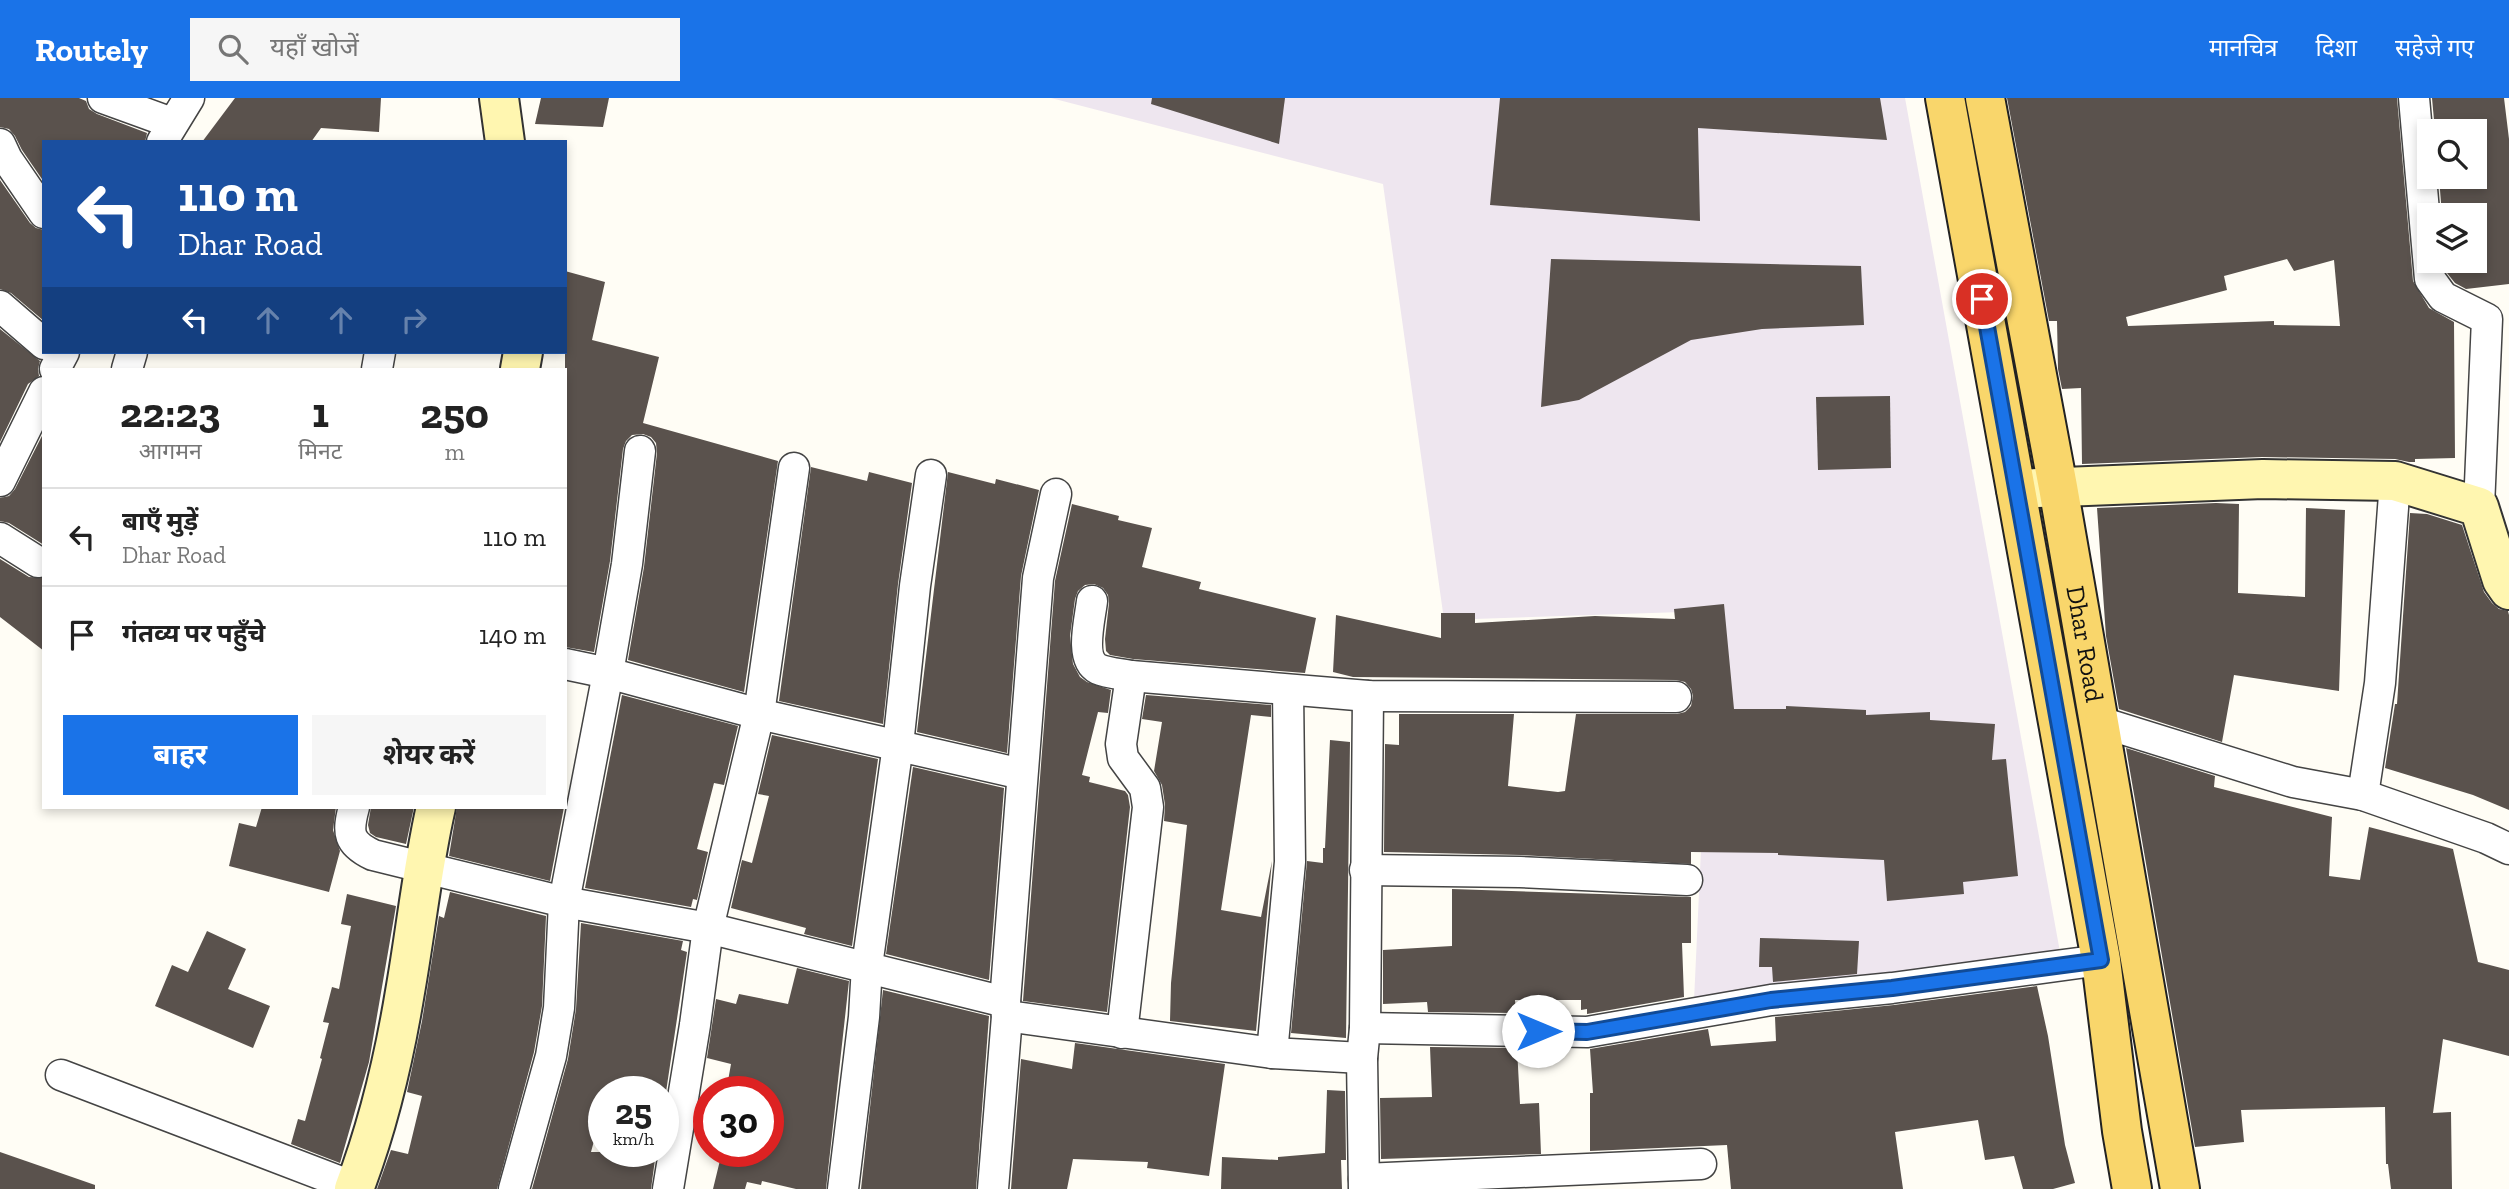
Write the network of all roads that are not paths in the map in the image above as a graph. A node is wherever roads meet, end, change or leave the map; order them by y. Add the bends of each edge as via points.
1 (103, 98) edge
2 (188, 98) edge
3 (499, 98) edge
4 (1945, 98) edge
5 (1984, 98) edge
6 (2414, 98) edge
7 (167, 132) edge
8 (505, 140) edge
9 (0, 144) edge
10 (42, 210) edge
11 (0, 306) edge
12 (2498, 318) edge
13 (42, 343) edge
14 (42, 396) edge
15 (640, 451) dead end
16 (794, 468) dead end
17 (931, 475) dead end
18 (0, 481) edge
19 (2395, 481) junction
20 (2058, 487) junction
21 (2016, 489) junction
22 (1056, 494) dead end
23 (2480, 507) junction
24 (0, 538) edge
25 (42, 559) edge
26 (2509, 590) edge
27 (1092, 601) dead end
28 (567, 664) edge
29 (608, 673) junction
30 (1131, 676) junction
31 (1288, 690) junction
32 (1368, 696) junction
33 (1676, 697) dead end
34 (759, 715) junction
35 (2097, 721) junction
36 (898, 745) junction
37 (1022, 774) junction
38 (2363, 795) junction
39 (353, 809) edge
40 (436, 809) edge
41 (2509, 849) edge
42 (423, 867) junction
43 (1365, 870) junction
44 (1687, 880) dead end
45 (564, 902) junction
46 (708, 928) junction
47 (2101, 960) junction
48 (867, 966) junction
49 (1006, 1009) junction
50 (1365, 1028) junction
51 (1122, 1033) junction
52 (1272, 1053) junction
53 (1362, 1058) junction
54 (61, 1075) dead end
55 (1701, 1164) dead end
56 (1364, 1184) edge
57 (354, 1188) edge
58 (514, 1189) edge
59 (667, 1189) edge
60 (843, 1189) edge
61 (993, 1189) edge
62 (2132, 1189) edge
63 (2180, 1189) edge

1 - 7 street
2 - 7 street
3 - 8 street
4 - 21 main road, Dhar Road
5 - 20 main road, Dhar Road
6 - 12 street via 2430,279 2443,297
9 - 10 street
11 - 13 street
12 - 23 street
14 - 18 street
15 - 29 street
16 - 34 street
17 - 36 street
19 - 20 street via 2263,479
19 - 23 street
19 - 38 street via 2381,683
20 - 21 street
20 - 35 main road, Dhar Road
21 - 47 main road, Dhar Road
22 - 37 street via 1038,578
23 - 26 street via 2501,580
24 - 25 street
27 - 30 street via 1089,660 1097,669
28 - 29 street
29 - 34 street
29 - 45 street
30 - 31 street
30 - 51 street via 1121,744 1123,758 1145,788 1148,807
31 - 32 street
31 - 52 street via 1290,862
32 - 33 street
32 - 43 street
34 - 36 street
34 - 46 street
35 - 38 street via 2293,782
35 - 63 main road, Dhar Road
36 - 37 street
36 - 48 street
37 - 49 street
38 - 41 street
39 - 42 street via 351,838 358,848
40 - 42 street
42 - 45 street
42 - 57 street via 405,993 383,1100
43 - 44 street
43 - 50 street
45 - 46 street
45 - 58 street via 559,1008 551,1056
46 - 48 street
46 - 59 street
47 - 50 street via 1771,1000 1587,1032
47 - 62 main road, Dhar Road
48 - 49 street
48 - 60 street
49 - 51 street
49 - 61 street
50 - 53 street
51 - 52 street
52 - 53 street
53 - 56 street
54 - 57 street
55 - 56 street

